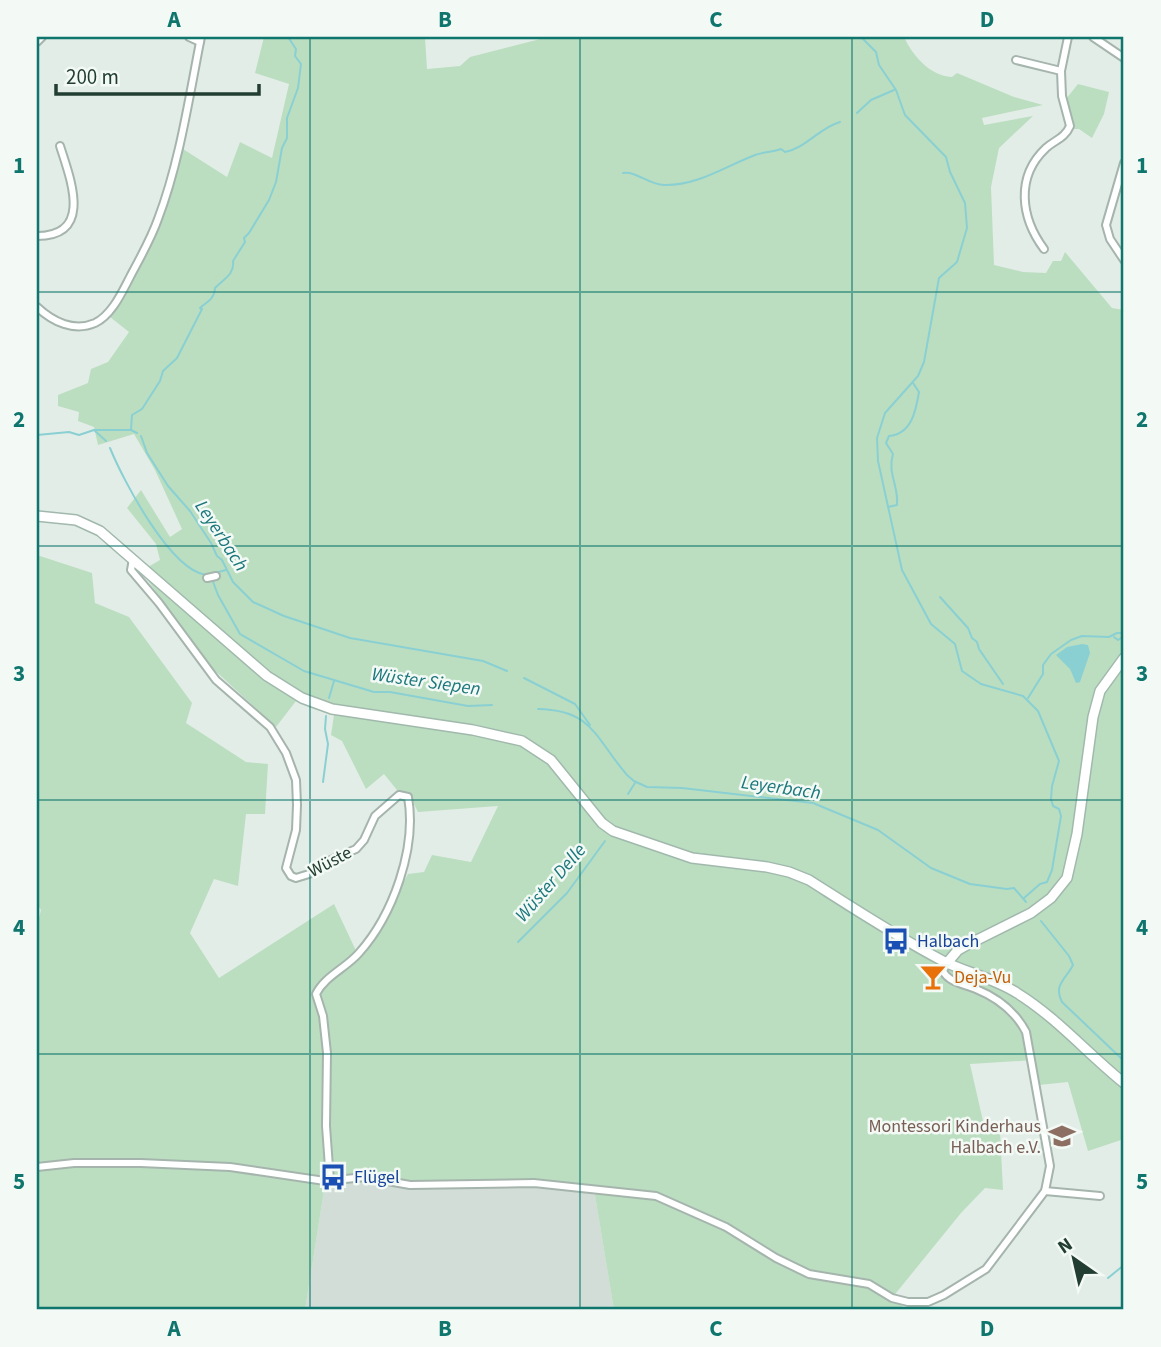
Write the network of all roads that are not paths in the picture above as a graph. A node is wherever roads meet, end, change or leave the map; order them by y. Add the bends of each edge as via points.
1 (42, 37) edge
2 (189, 37) edge
3 (1069, 37) edge
4 (1093, 37) edge
5 (201, 39) edge
6 (37, 41) edge
7 (1124, 58) edge
8 (1016, 60) dead end
9 (1061, 71) junction
10 (60, 146) dead end
11 (1124, 163) edge
12 (37, 236) edge
13 (1045, 249) dead end
14 (1124, 260) edge
15 (37, 307) edge
16 (37, 516) edge
17 (133, 559) junction
18 (216, 576) dead end
19 (207, 578) dead end
20 (1124, 658) edge
21 (947, 963) junction
22 (1124, 1083) edge
23 (37, 1167) edge
24 (330, 1181) junction
25 (1045, 1191) junction
26 (1100, 1196) dead end

1 - 6 street
2 - 5 street
3 - 9 street
4 - 7 street
5 - 15 street via 170,185 125,286 102,318 82,327 54,320
8 - 9 street
9 - 13 street via 1070,126 1036,160 1024,195 1029,224
10 - 12 street via 73,188 73,212 64,229
11 - 14 street via 1106,225
16 - 17 main road via 86,523
17 - 21 main road via 267,676 302,698 332,709 522,741 551,760 613,831 692,858 789,872
17 - 24 street, Wüste via 131,570 216,680 265,722 286,753 296,780 296,830 286,868 291,876 309,874 352,852 364,841 380,810 400,795 408,797 409,829 399,886 359,953 316,994 327,1053
18 - 19 street
20 - 21 main road via 1100,691 1093,717 1068,878 1037,909 958,950
21 - 22 main road via 996,981 1034,1005
21 - 25 street via 946,977 1004,1005 1020,1020 1028,1039 1050,1166
23 - 24 street via 141,1163 230,1167
24 - 25 street via 365,1177 410,1185 534,1183 656,1196 713,1220 809,1274 869,1284 908,1302 934,1300 986,1269
25 - 26 street

